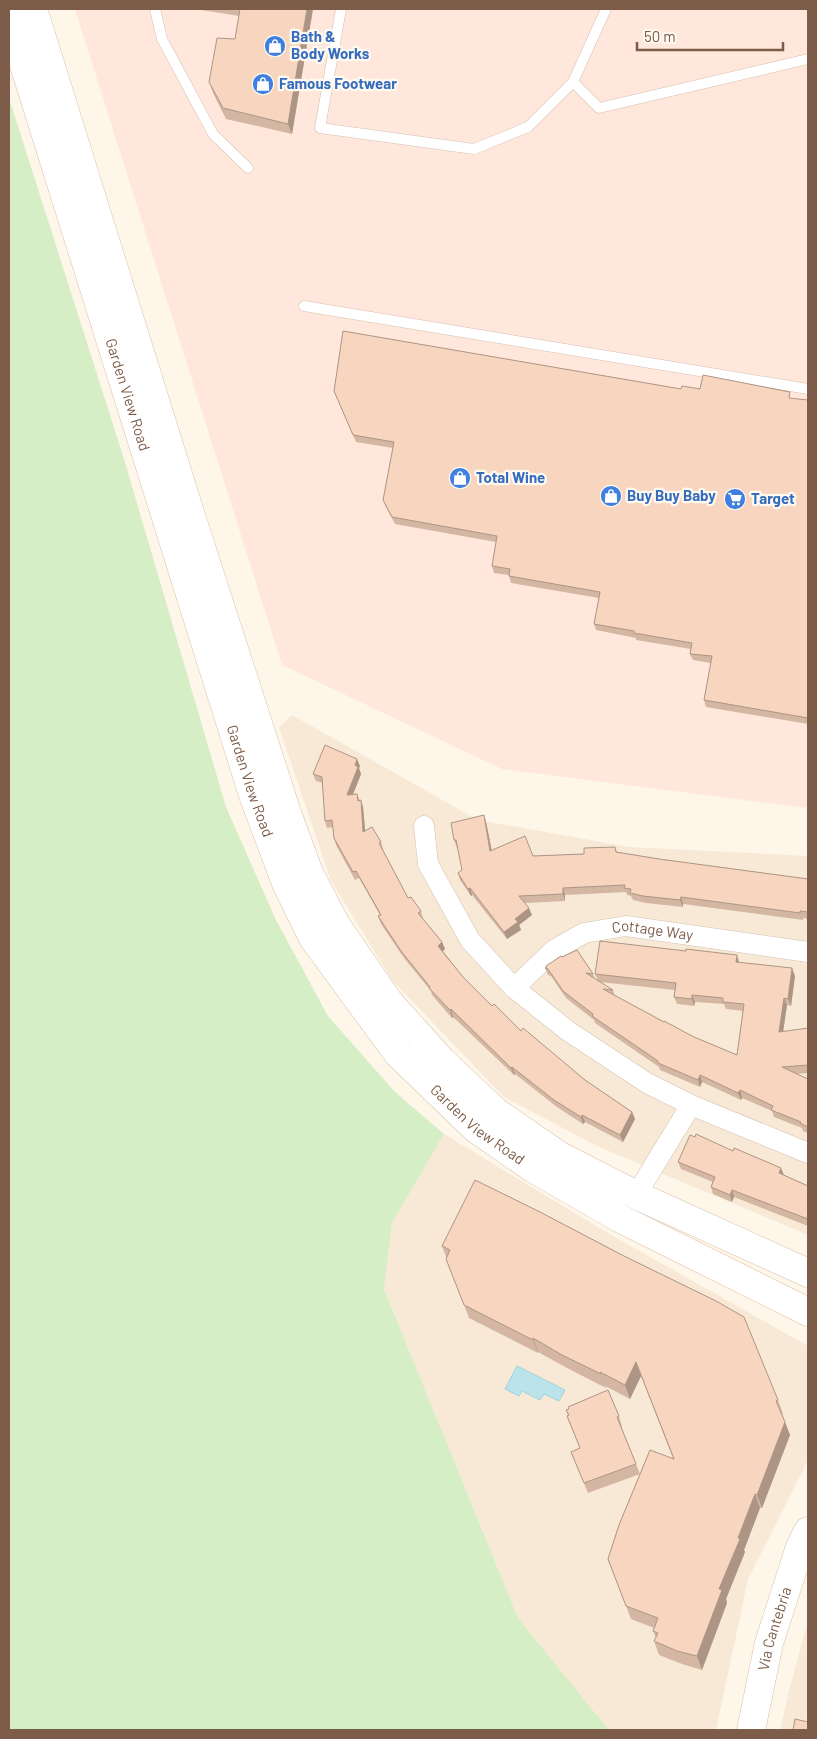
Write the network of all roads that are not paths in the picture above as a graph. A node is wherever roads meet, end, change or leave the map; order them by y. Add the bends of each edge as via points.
1 (33, 9) edge
2 (155, 9) edge
3 (341, 9) edge
4 (606, 9) edge
5 (9, 17) edge
6 (808, 60) edge
7 (573, 82) junction
8 (248, 168) dead end
9 (304, 306) dead end
10 (808, 389) edge
11 (424, 826) dead end
12 (808, 952) edge
13 (514, 988) junction
14 (691, 1105) junction
15 (808, 1153) edge
16 (636, 1194) junction
17 (808, 1273) edge
18 (808, 1312) edge
19 (808, 1530) edge
20 (751, 1730) edge

1 - 16 main road, Garden View Road via 225,622 309,873 336,925 363,966 389,1002 442,1062 496,1112 560,1156
2 - 8 lane via 162,40 212,134
3 - 7 lane via 320,128 474,149 528,127
4 - 7 lane
5 - 18 main road, Garden View Road via 253,795 286,883 313,938 398,1054 476,1129 534,1169 621,1220
6 - 7 lane via 599,108
9 - 10 lane
11 - 13 street via 428,864 470,940
12 - 13 street, Cottage Way via 626,926 584,933 554,950
13 - 14 street via 568,1031 647,1083
14 - 15 street
14 - 16 street
16 - 17 main road, Garden View Road
19 - 20 main road, Via Cantebria via 769,1642

